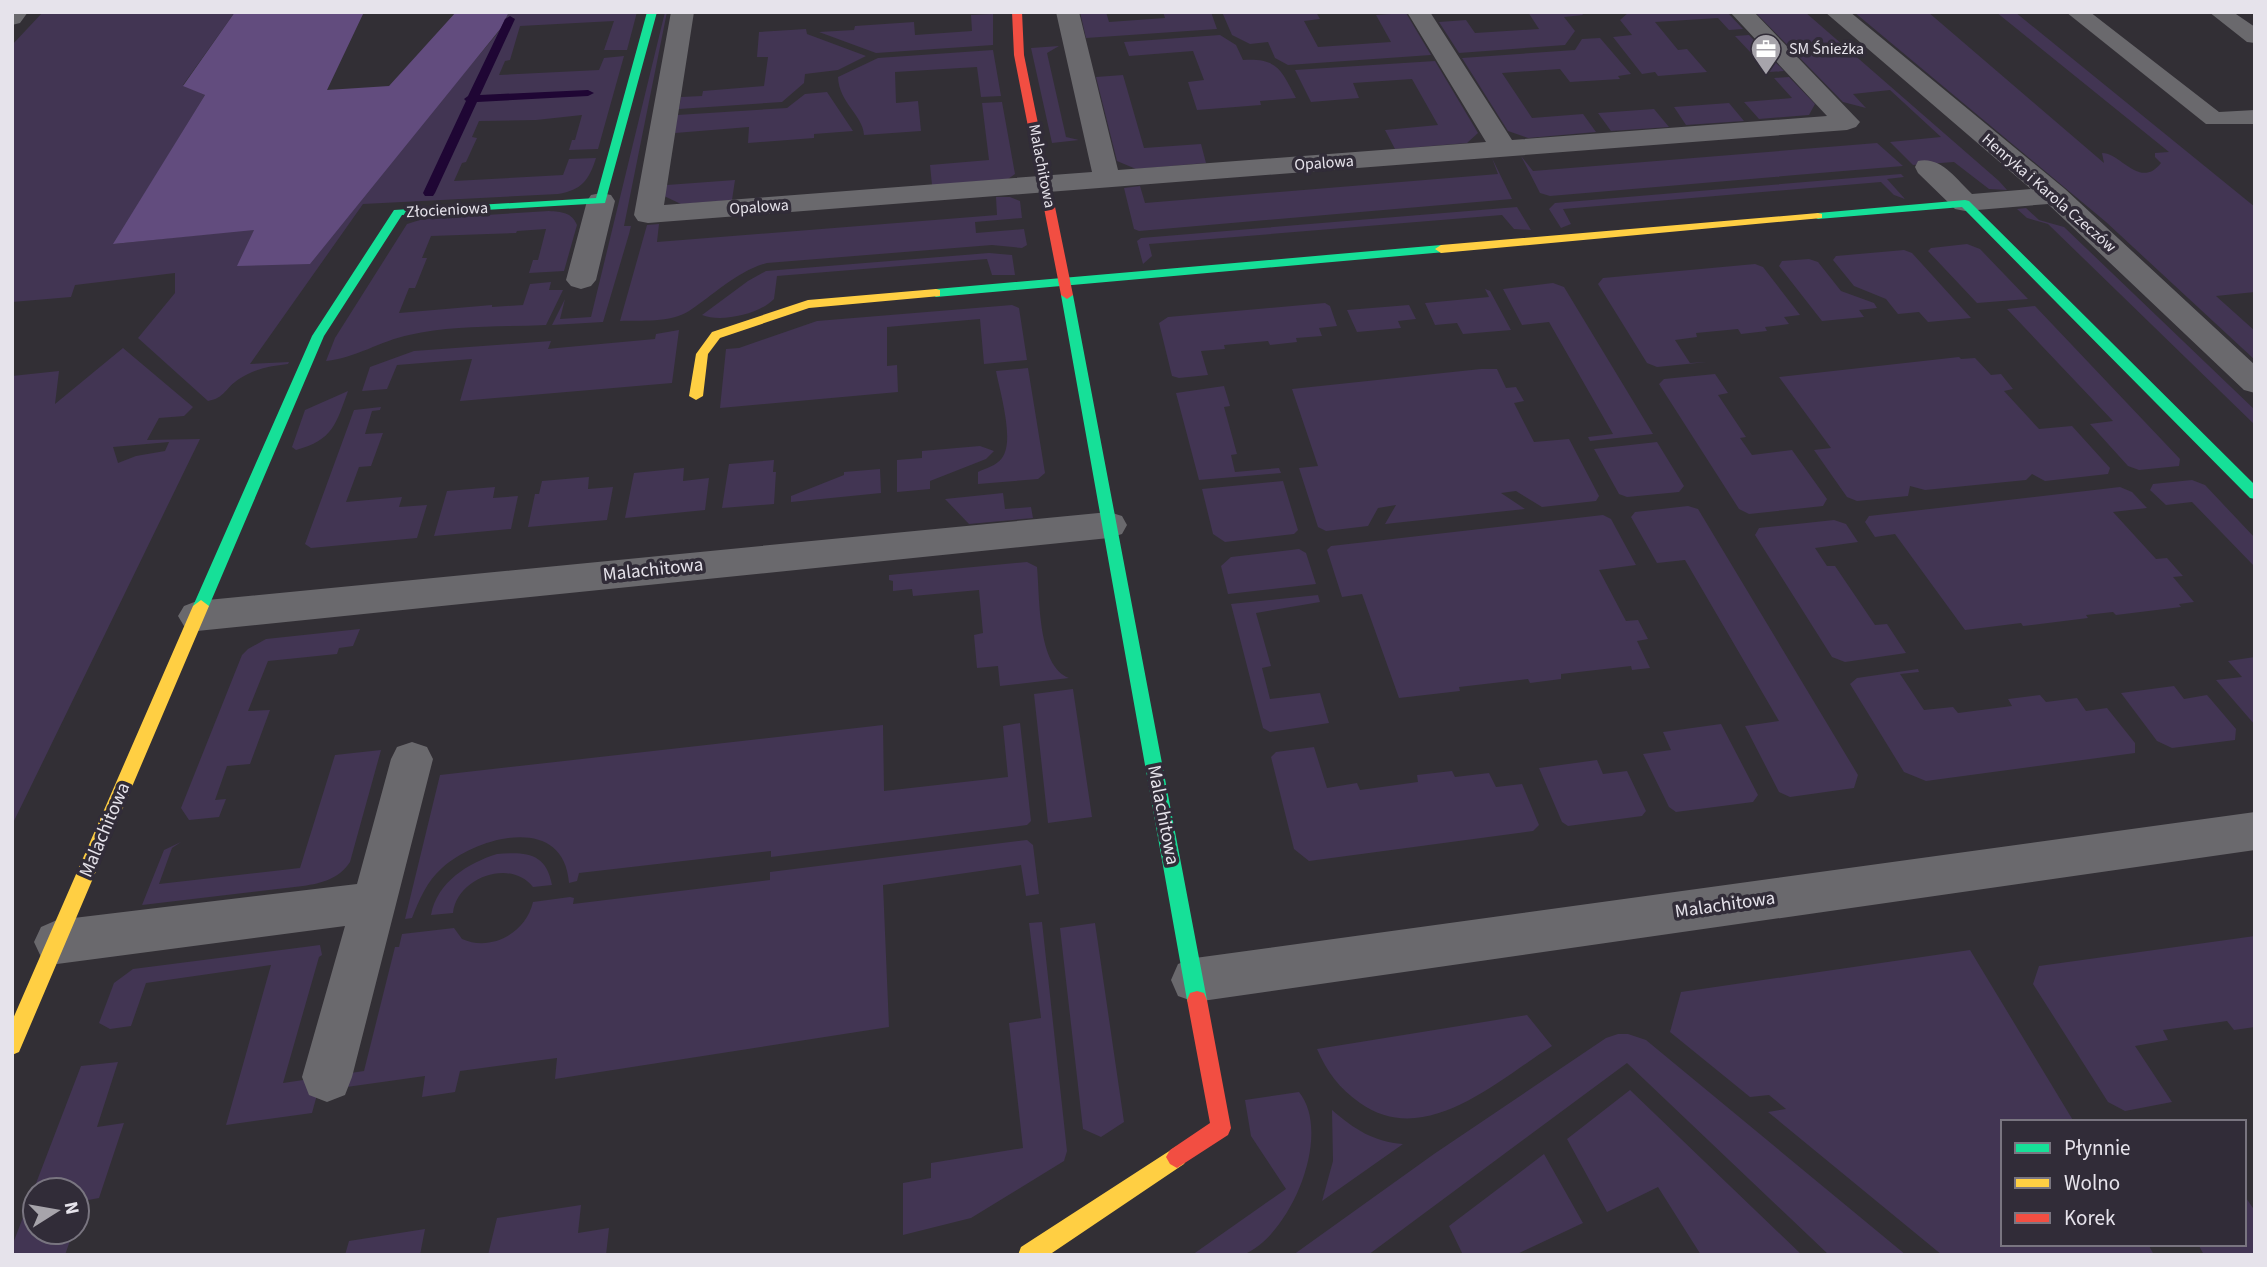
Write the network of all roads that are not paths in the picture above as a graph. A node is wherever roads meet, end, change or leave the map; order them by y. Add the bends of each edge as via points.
1 (17, 12) edge
2 (652, 12) edge
3 (683, 12) edge
4 (1017, 12) edge
5 (1067, 12) edge
6 (1418, 12) edge
7 (1741, 12) edge
8 (1836, 12) edge
9 (2076, 12) edge
10 (2219, 12) edge
11 (12, 18) edge
12 (2255, 37) edge
13 (2255, 117) edge
14 (1504, 149) junction
15 (1928, 167) dead end
16 (1107, 179) junction
17 (1046, 184) junction
18 (2055, 195) junction
19 (601, 201) junction
20 (1965, 203) junction
21 (581, 279) dead end
22 (1064, 281) junction
23 (318, 336) joint
24 (2255, 383) edge
25 (696, 396) dead end
26 (2255, 494) edge
27 (1109, 525) junction
28 (197, 616) junction
29 (412, 759) dead end
30 (2255, 831) edge
31 (374, 902) junction
32 (57, 942) junction
33 (1195, 980) junction
34 (12, 1045) edge
35 (327, 1077) dead end
36 (1029, 1255) edge

1 - 11 street
2 - 19 street
3 - 17 street, Opalowa via 648,215
4 - 17 street, Malachitowa via 1019,55
5 - 16 street
6 - 14 street
7 - 14 street, Opalowa via 1847,122
8 - 18 street, Henryka i Karola Czeczów
9 - 13 lane via 2214,119
10 - 12 lane
14 - 16 street, Opalowa
15 - 20 street
16 - 17 street, Opalowa
17 - 22 street, Malachitowa
18 - 20 street
18 - 24 street, Henryka i Karola Czeczów
19 - 21 street
19 - 23 street, Złocieniowa via 398,212
20 - 22 street
20 - 26 street
22 - 25 street via 824,301 789,308 706,341
22 - 27 street, Malachitowa
23 - 28 street, Malachitowa
27 - 28 street, Malachitowa
27 - 33 street, Malachitowa
28 - 32 street, Malachitowa
29 - 31 street
30 - 33 street, Malachitowa
31 - 32 street
31 - 35 street
32 - 34 street, Malachitowa
33 - 36 street, Malachitowa via 1221,1128

